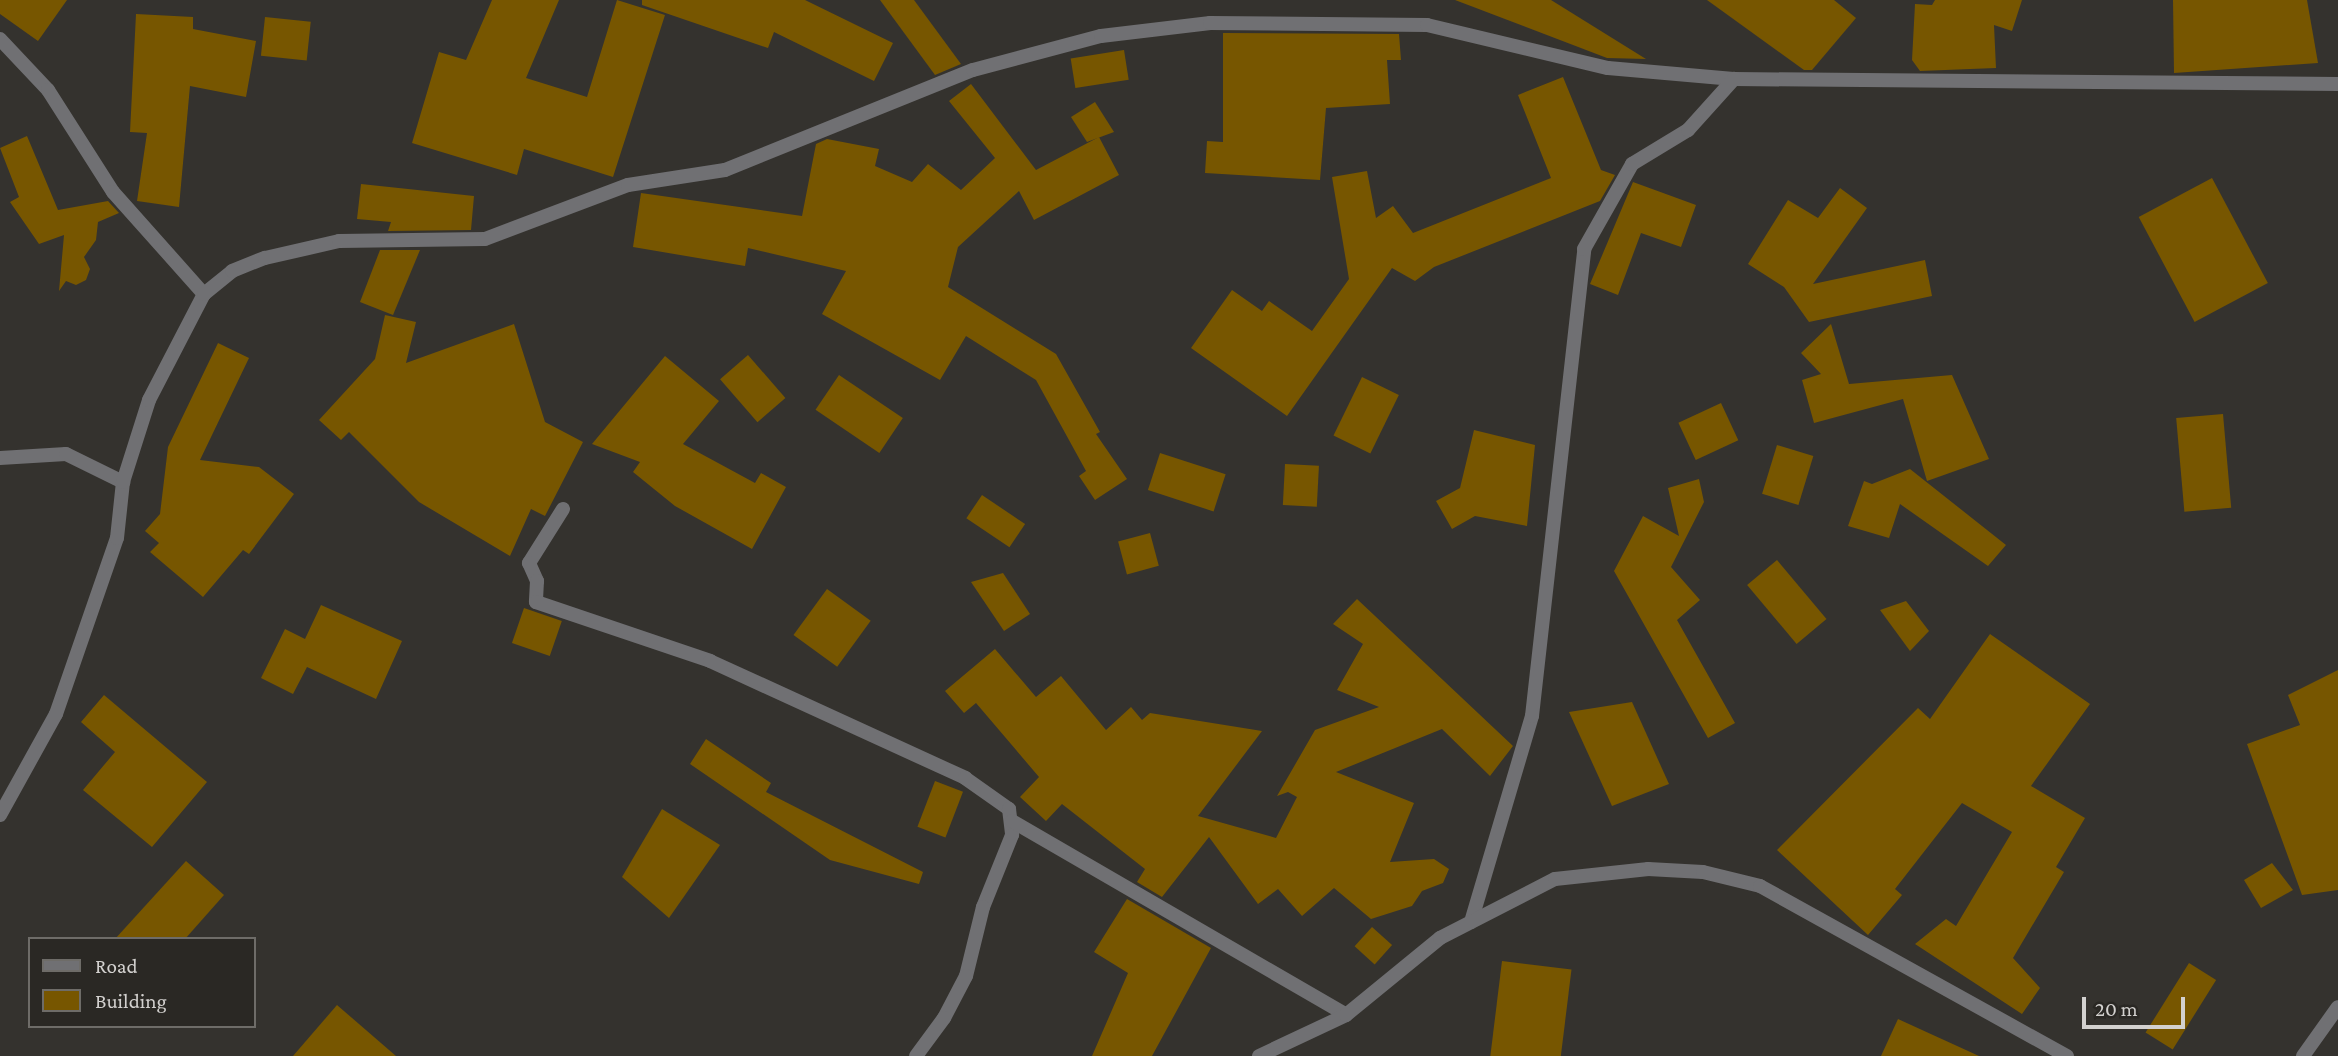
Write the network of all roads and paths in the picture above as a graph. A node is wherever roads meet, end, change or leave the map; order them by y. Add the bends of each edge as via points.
1 (0, 38) edge
2 (1734, 79) junction
3 (2338, 84) edge
4 (204, 294) junction
5 (0, 458) edge
6 (123, 482) junction
7 (563, 509) dead end
8 (0, 815) edge
9 (1012, 821) junction
10 (1471, 922) junction
11 (2338, 1007) edge
12 (1346, 1015) junction
13 (916, 1056) edge
14 (1259, 1056) edge
15 (2067, 1056) edge
16 (2303, 1056) edge

1 - 4 street via 48,90 113,192
2 - 3 street
2 - 4 street via 1608,68 1427,24 1210,23 1101,36 973,70 724,170 628,185 485,239 339,241 232,271
2 - 10 street via 1688,130 1632,164 1584,249 1532,716 1518,778
4 - 6 street via 149,400
5 - 6 street via 66,454
6 - 8 street via 117,538 56,714
7 - 9 street via 529,563 537,581 536,602 710,662 965,778 1009,808
9 - 12 street
9 - 13 street via 966,976 944,1018
10 - 12 street via 1440,938
10 - 15 street via 1555,879 1648,869 1703,872 1760,886
11 - 16 street
12 - 14 street

